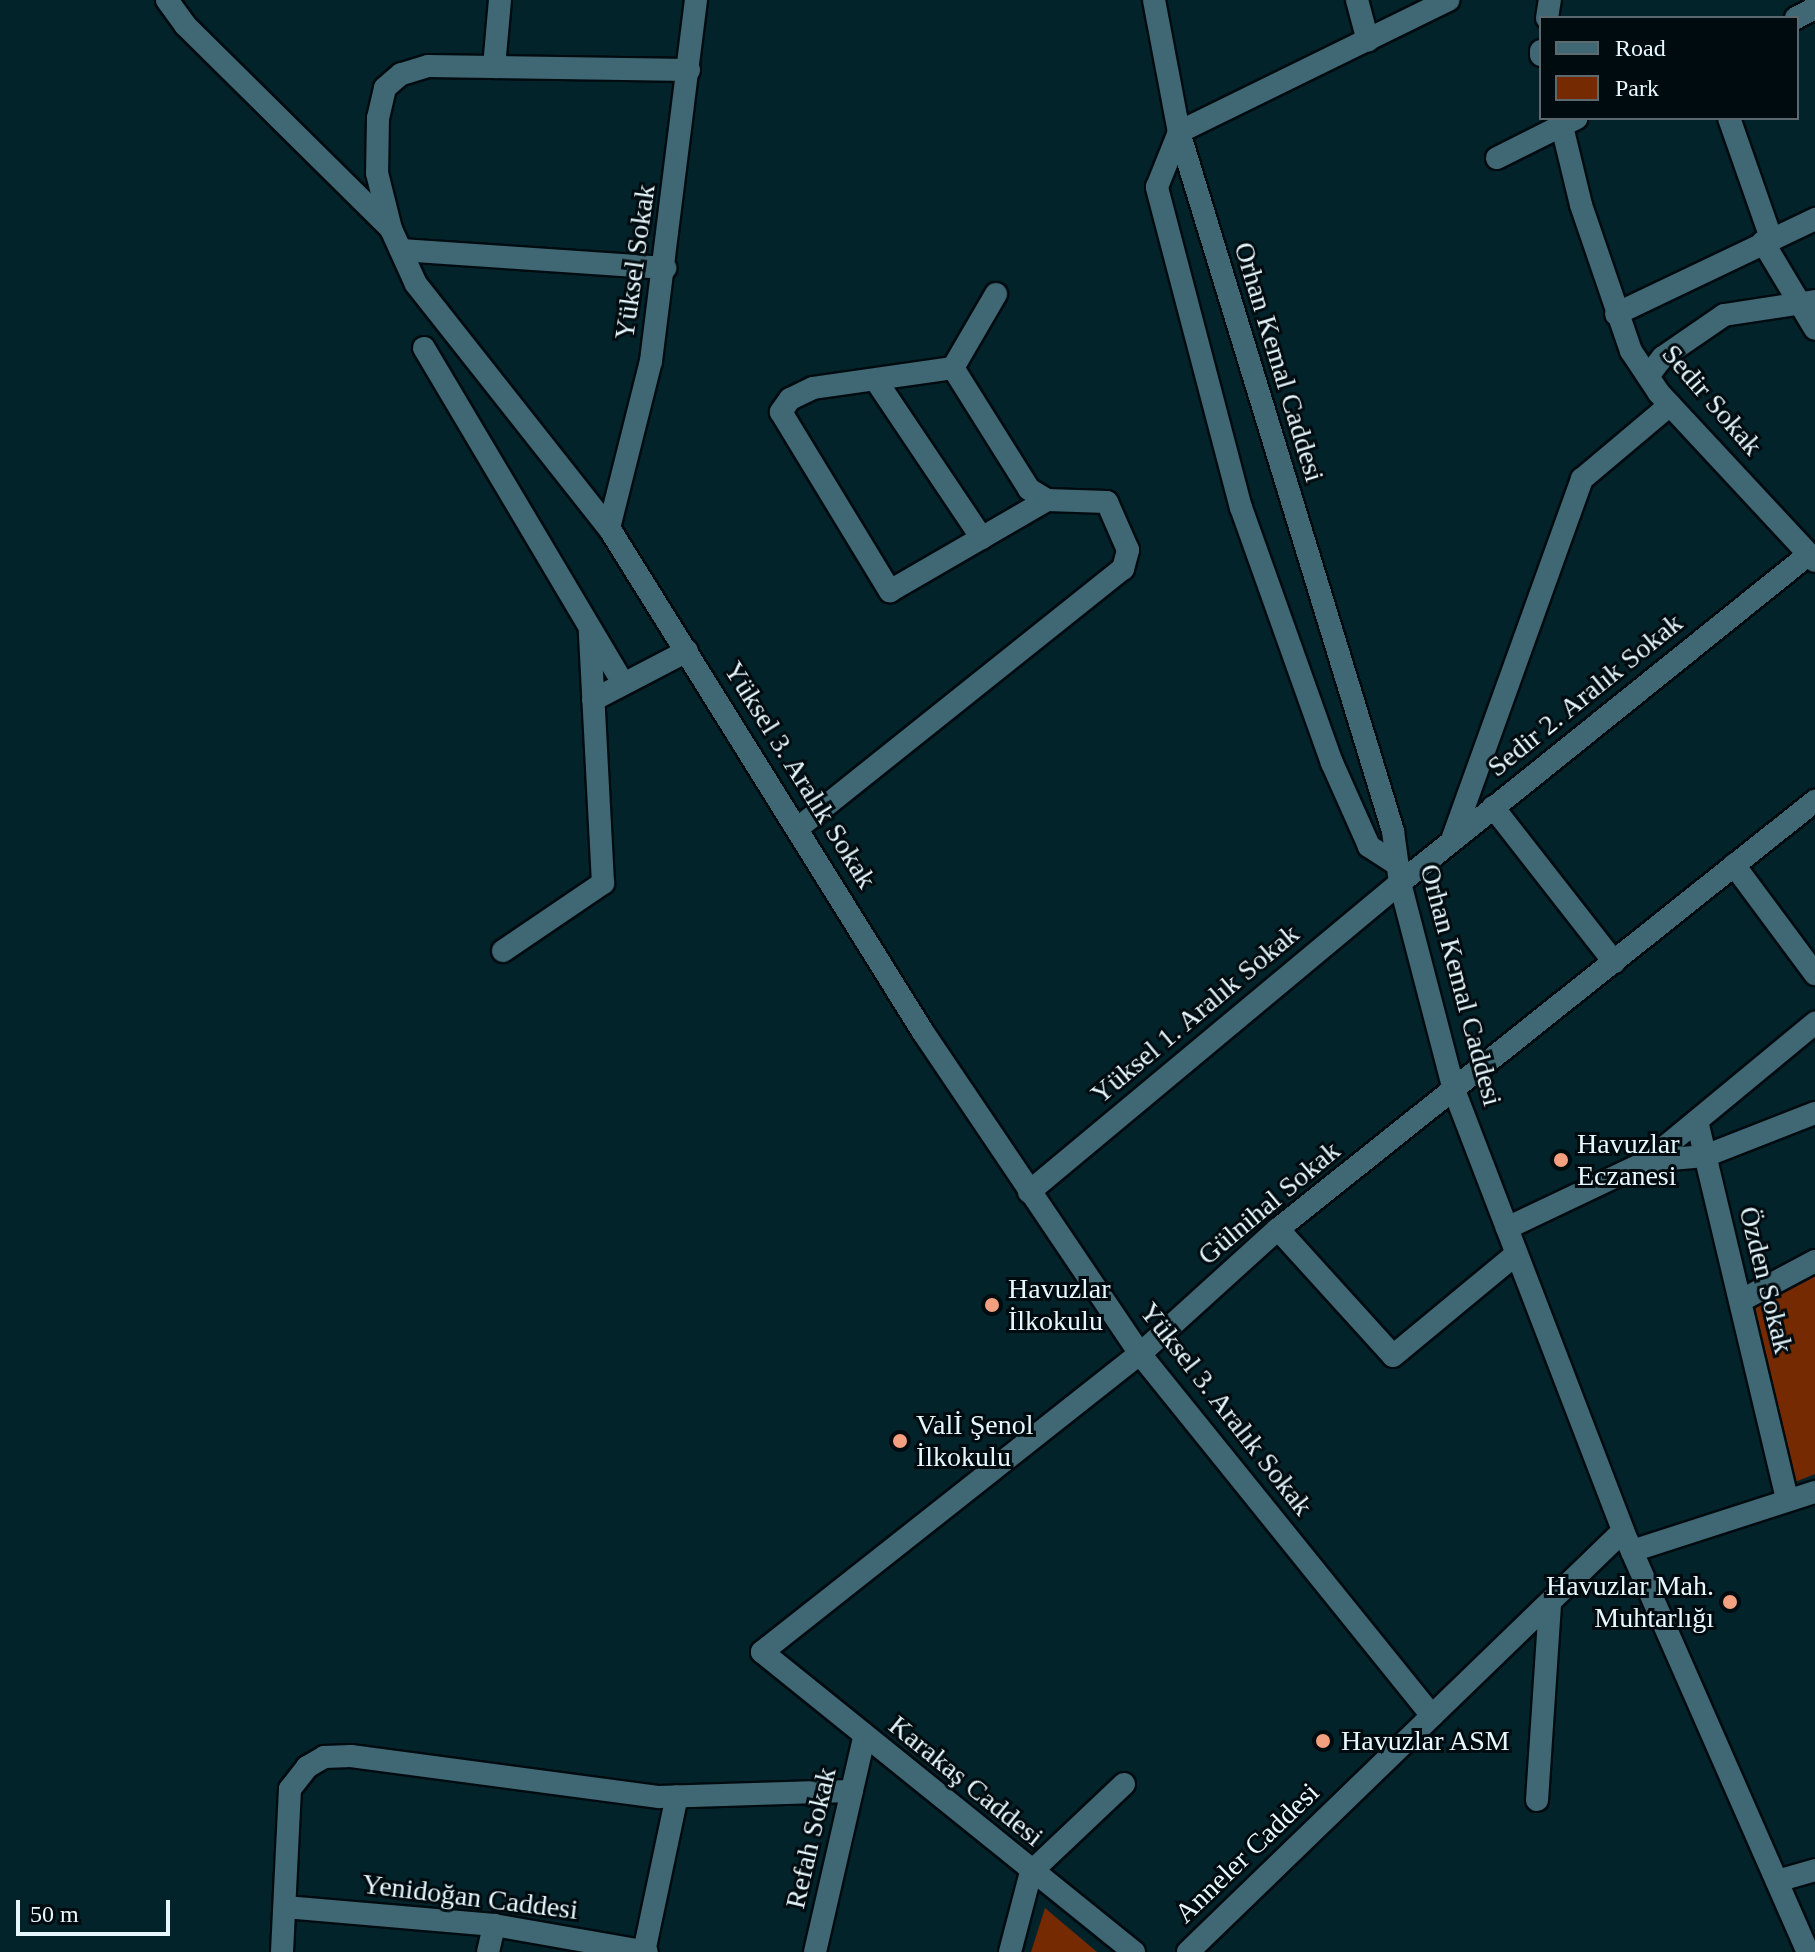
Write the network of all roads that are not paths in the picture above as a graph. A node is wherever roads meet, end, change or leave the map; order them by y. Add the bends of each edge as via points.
1 (167, 0) edge
2 (500, 0) edge
3 (696, 0) edge
4 (1154, 0) edge
5 (1357, 0) edge
6 (1448, 0) edge
7 (1368, 41) junction
8 (494, 67) junction
9 (689, 70) junction
10 (1566, 120) edge
11 (1730, 120) edge
12 (1179, 132) junction
13 (1497, 158) dead end
14 (1815, 219) edge
15 (391, 229) junction
16 (1767, 240) junction
17 (401, 250) junction
18 (665, 268) junction
19 (996, 294) dead end
20 (1806, 300) edge
21 (1616, 314) junction
22 (1815, 329) edge
23 (424, 348) dead end
24 (953, 368) junction
25 (1648, 376) junction
26 (877, 382) junction
27 (1670, 405) junction
28 (1047, 500) junction
29 (609, 528) junction
30 (982, 538) junction
31 (1812, 558) edge
32 (589, 627) junction
33 (687, 651) junction
34 (622, 682) junction
35 (593, 700) junction
36 (1815, 801) edge
37 (1493, 807) junction
38 (798, 828) junction
39 (1452, 840) junction
40 (1734, 865) junction
41 (1399, 874) junction
42 (503, 951) dead end
43 (1614, 962) junction
44 (1815, 974) edge
45 (1815, 1023) edge
46 (1454, 1090) junction
47 (1815, 1113) edge
48 (1697, 1121) junction
49 (1705, 1156) junction
50 (1648, 1161) junction
51 (1029, 1192) junction
52 (1507, 1228) junction
53 (1278, 1229) junction
54 (1515, 1255) junction
55 (1815, 1261) edge
56 (1740, 1301) junction
57 (1140, 1354) junction
58 (1815, 1492) edge
59 (1787, 1499) junction
60 (1627, 1541) junction
61 (1550, 1602) junction
62 (762, 1652) joint
63 (1432, 1716) junction
64 (864, 1738) junction
65 (1124, 1784) dead end
66 (852, 1791) junction
67 (677, 1796) junction
68 (1537, 1800) dead end
69 (1815, 1870) edge
70 (1031, 1872) junction
71 (1777, 1881) junction
72 (285, 1907) junction
73 (494, 1925) junction
74 (282, 1952) edge
75 (488, 1952) edge
76 (645, 1952) edge
77 (815, 1952) edge
78 (1010, 1952) edge
79 (1134, 1952) edge
80 (1188, 1952) edge
81 (1808, 1952) edge

1 - 15 street via 185,25
2 - 8 street
3 - 9 street, Yüksel Sokak
4 - 12 street, Orhan Kemal Caddesi
5 - 7 street
6 - 7 street
7 - 12 street
8 - 9 street, Yüksel 3. Aralık Sokak
8 - 15 street, Yüksel 3. Aralık Sokak via 428,66 401,74 385,88 378,118 377,173
9 - 18 street, Yüksel Sokak
10 - 13 street
10 - 21 street, Sedir Sokak
11 - 16 street
12 - 41 street, Orhan Kemal Caddesi via 1393,831
12 - 41 street via 1157,187 1241,508 1338,777 1369,846
14 - 16 street
15 - 17 street, Yüksel 3. Aralık Sokak
16 - 20 street
16 - 21 street
17 - 18 street
17 - 29 street, Yüksel 3. Aralık Sokak via 416,284
18 - 29 street, Yüksel Sokak via 651,361
19 - 24 street
20 - 22 street
20 - 25 street via 1724,315 1663,357
21 - 25 street, Sedir Sokak
23 - 32 street
24 - 26 street
24 - 28 street via 1029,489
25 - 27 street, Sedir Sokak
26 - 30 street
26 - 30 street via 813,388 790,399 781,412 890,591
27 - 31 street, Sedir Sokak
27 - 39 street via 1582,479
28 - 30 street
28 - 38 street via 1107,502 1128,550 1123,569
29 - 33 street, Yüksel 3. Aralık Sokak
31 - 37 street, Sedir 2. Aralık Sokak
32 - 34 street
32 - 35 street
33 - 34 street
33 - 38 street, Yüksel 3. Aralık Sokak
34 - 35 street
35 - 42 street via 603,883
36 - 40 street, Gülnihal Sokak
37 - 39 street, Sedir 2. Aralık Sokak
37 - 43 street
38 - 51 street, Yüksel 3. Aralık Sokak
39 - 41 street, Sedir 2. Aralık Sokak
40 - 43 street, Gülnihal Sokak
40 - 44 street
41 - 46 street, Orhan Kemal Caddesi
41 - 51 street, Yüksel 1. Aralık Sokak
43 - 46 street, Gülnihal Sokak
45 - 48 street
46 - 52 street, Orhan Kemal Caddesi
46 - 53 street, Gülnihal Sokak
47 - 49 street
48 - 49 street, Özden Sokak
48 - 50 street
49 - 50 street
49 - 56 street, Özden Sokak
50 - 52 street
51 - 57 street, Yüksel 3. Aralık Sokak
52 - 54 street, Orhan Kemal Caddesi
53 - 54 street via 1393,1356
53 - 57 street, Gülnihal Sokak
54 - 60 street, Orhan Kemal Caddesi
55 - 56 street
56 - 59 street, Özden Sokak
57 - 62 street, Gülnihal Sokak
57 - 63 street, Yüksel 3. Aralık Sokak
58 - 59 street
59 - 60 street
60 - 61 street, Anneler Caddesi
60 - 71 street, Orhan Kemal Caddesi
61 - 63 street, Anneler Caddesi
61 - 68 street
62 - 64 street, Karakaş Caddesi
63 - 80 street, Anneler Caddesi
64 - 66 street, Refah Sokak
64 - 70 street, Karakaş Caddesi
65 - 70 street
66 - 67 street
66 - 77 street, Refah Sokak
67 - 72 street via 324,1757 307,1767 290,1789
67 - 76 street
69 - 71 street
70 - 78 street
70 - 79 street, Karakaş Caddesi
71 - 81 street, Orhan Kemal Caddesi
72 - 73 street, Yenidoğan Caddesi
72 - 74 street
73 - 75 street
73 - 76 street, Yenidoğan Caddesi

